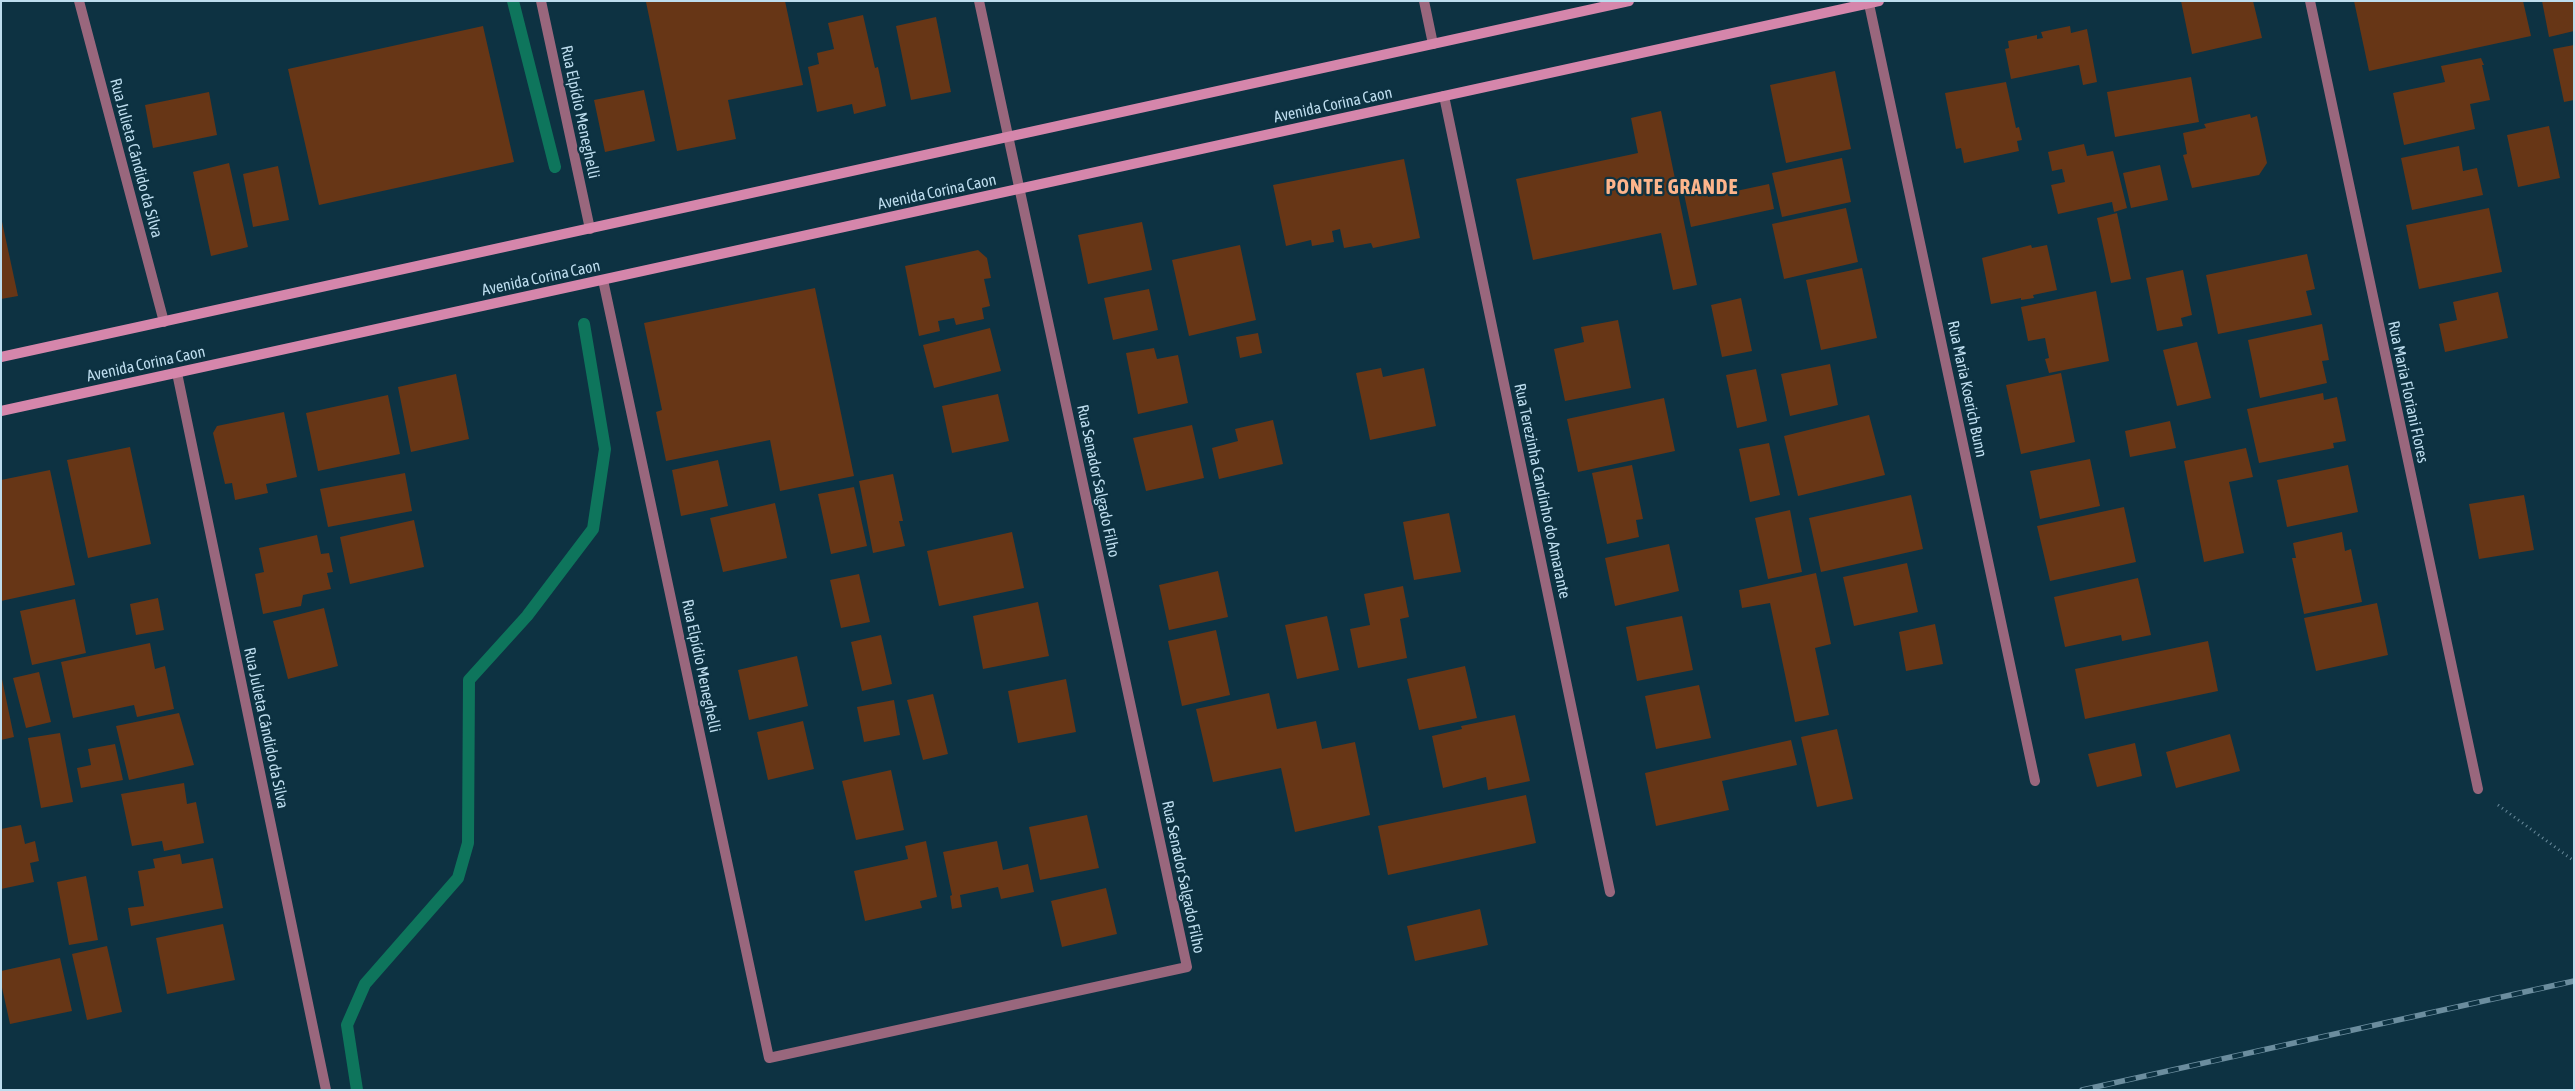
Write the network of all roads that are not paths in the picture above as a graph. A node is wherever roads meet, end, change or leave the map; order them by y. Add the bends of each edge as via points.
1 (79, 1) edge
2 (541, 1) edge
3 (979, 1) edge
4 (1424, 1) edge
5 (1629, 1) edge
6 (2310, 1) edge
7 (1874, 2) edge
8 (1433, 44) junction
9 (1444, 96) junction
10 (1008, 137) junction
11 (1019, 189) junction
12 (590, 229) junction
13 (603, 280) junction
14 (164, 322) junction
15 (1, 357) edge
16 (177, 373) junction
17 (1, 411) edge
18 (2035, 781) dead end
19 (2478, 789) road end
20 (1610, 892) dead end
21 (769, 1058) joint
22 (326, 1090) edge

1 - 14 street, Rua Julieta Cândido da Silva
2 - 12 street, Rua Elpídio Meneghelli
3 - 10 street, Rua Senador Salgado Filho
4 - 8 street
5 - 8 main road
6 - 19 street, Rua Maria Floriani Flores
7 - 9 main road, Avenida Corina Caon
7 - 18 street, Rua Maria Koerich Bunn
8 - 10 main road
9 - 11 main road, Avenida Corina Caon
9 - 20 street, Rua Terezinha Candinho do Amarante
10 - 11 street, Rua Senador Salgado Filho
10 - 12 main road
11 - 13 main road, Avenida Corina Caon
11 - 21 street, Rua Senador Salgado Filho via 1187,967
12 - 14 main road
13 - 16 main road, Avenida Corina Caon
13 - 21 street, Rua Elpídio Meneghelli
14 - 15 main road
16 - 17 main road, Avenida Corina Caon
16 - 22 street, Rua Julieta Cândido da Silva

